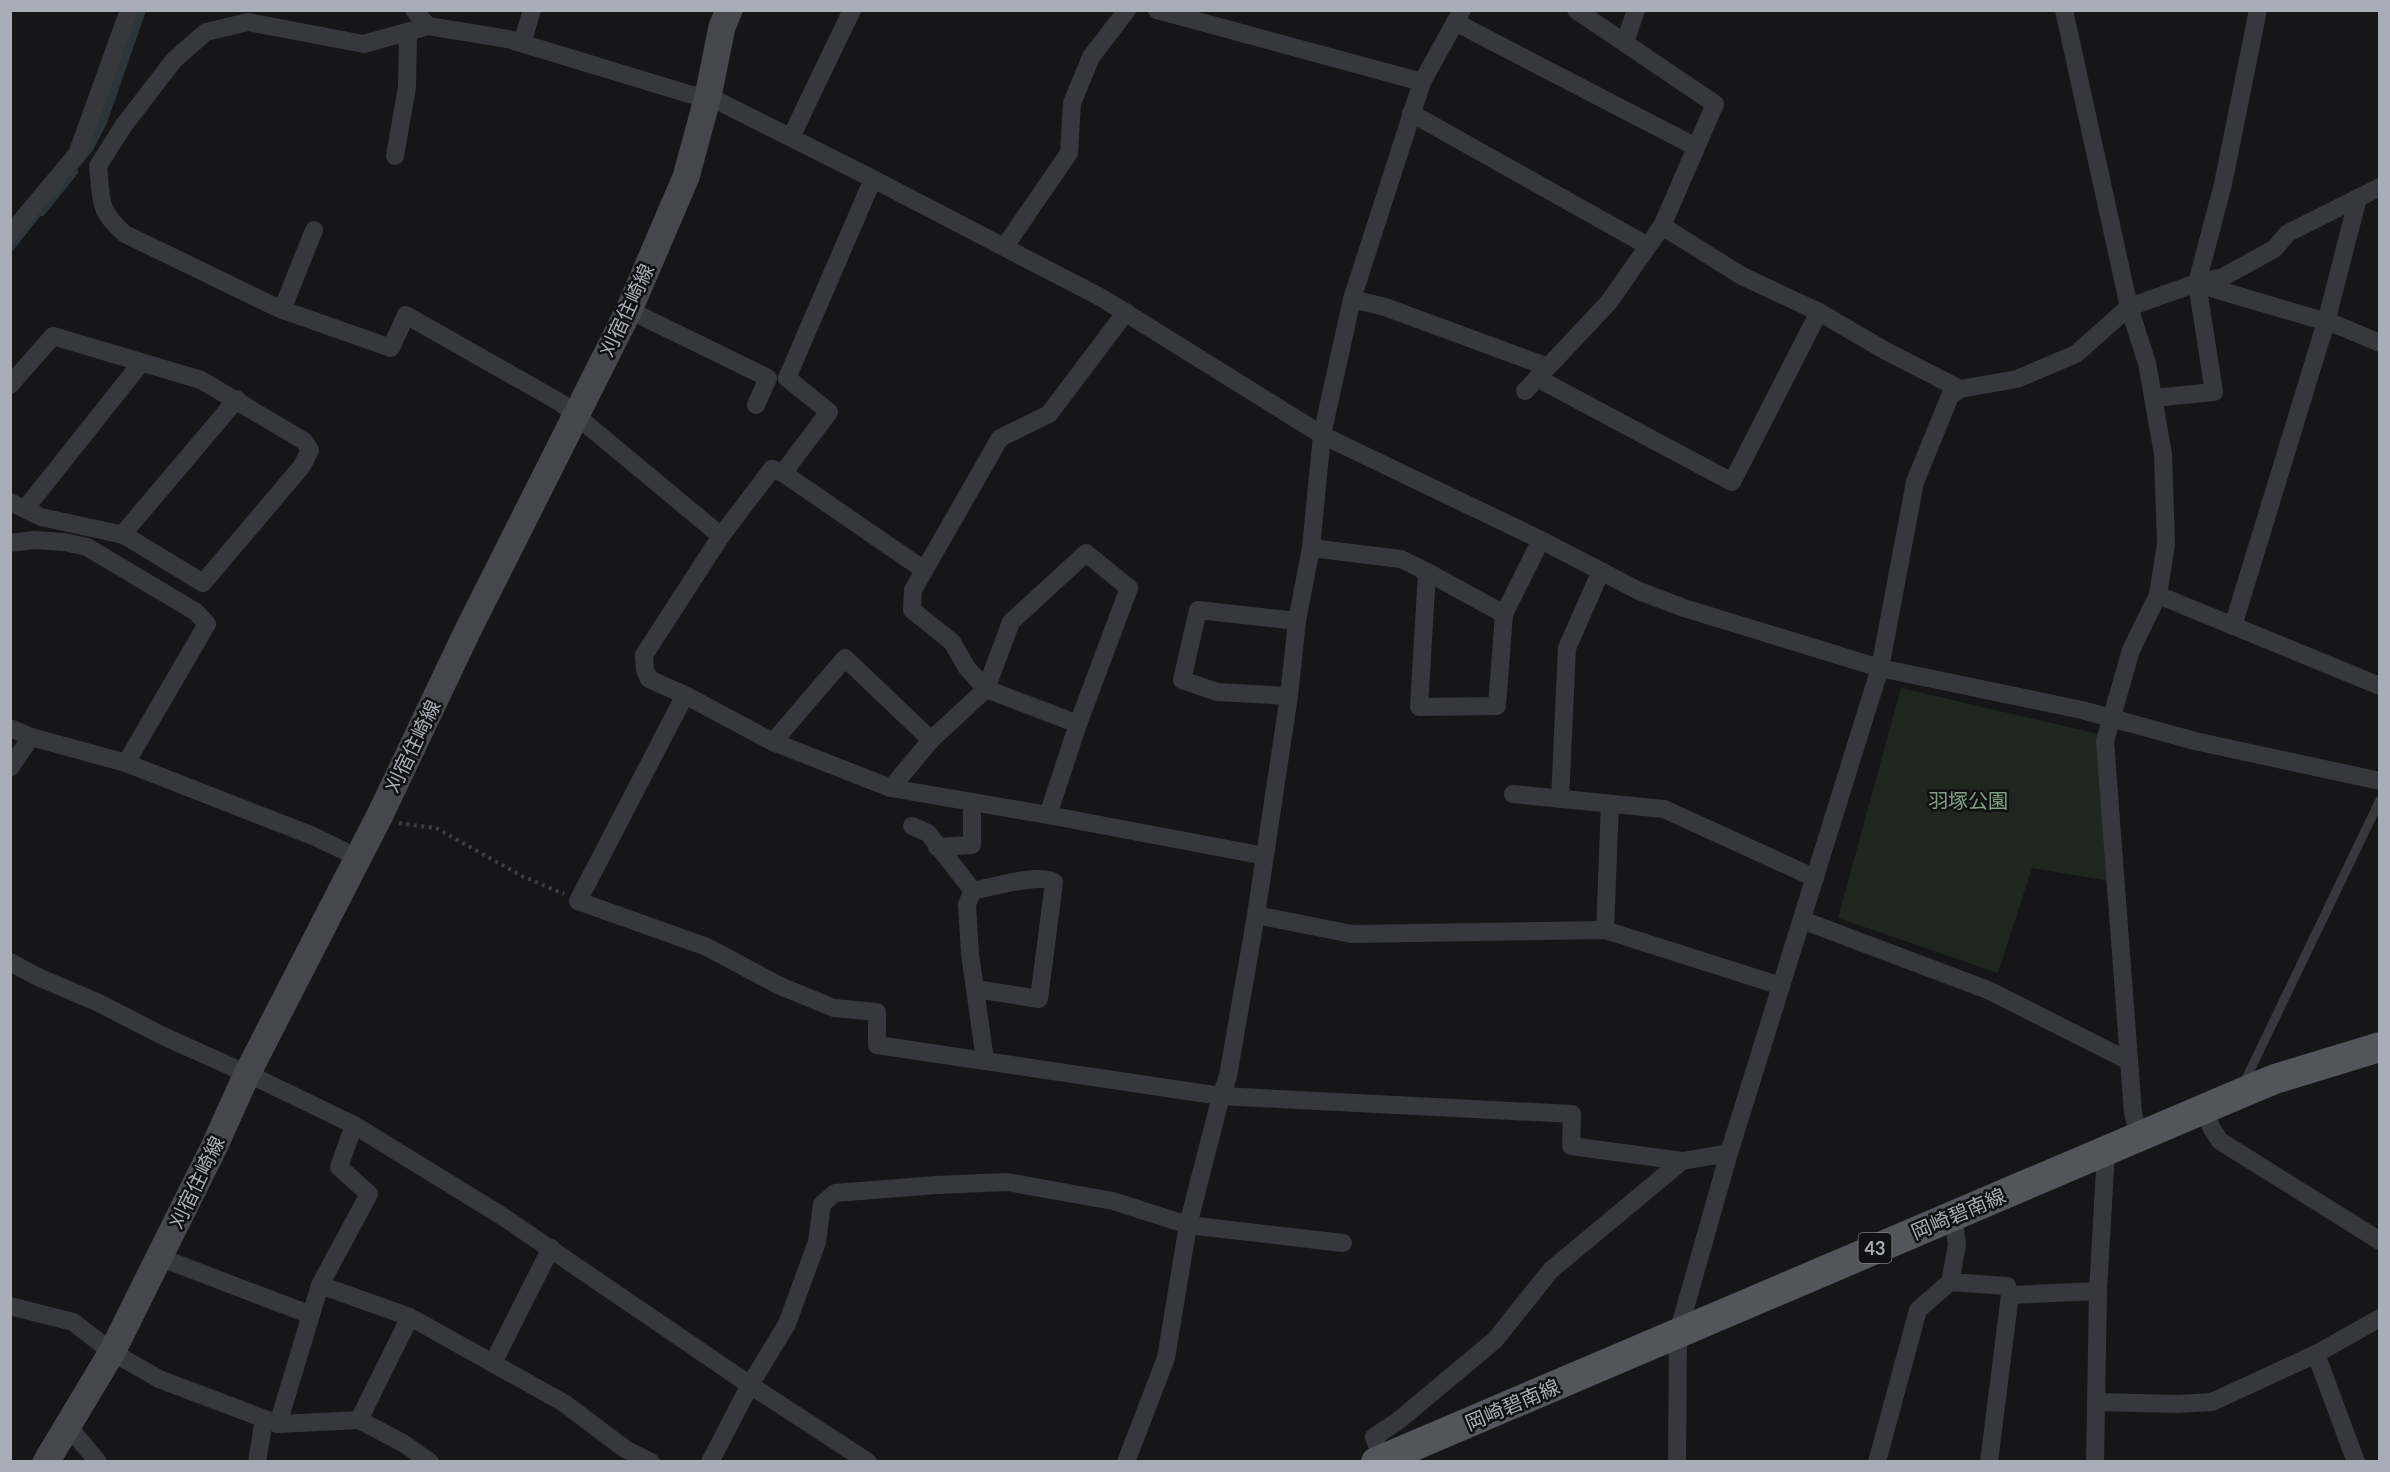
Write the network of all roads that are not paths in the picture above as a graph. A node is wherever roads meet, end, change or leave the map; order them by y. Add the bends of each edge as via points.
1 (129, 10) edge
2 (414, 10) edge
3 (532, 10) edge
4 (729, 10) edge
5 (852, 10) edge
6 (1127, 10) edge
7 (1157, 10) edge
8 (1576, 10) edge
9 (1636, 10) edge
10 (2064, 10) edge
11 (2258, 10) edge
12 (1459, 16) edge
13 (428, 26) junction
14 (408, 32) junction
15 (1625, 42) junction
16 (522, 43) junction
17 (1422, 82) junction
18 (708, 96) junction
19 (1411, 113) junction
20 (791, 137) junction
21 (1696, 147) junction
22 (76, 154) junction
23 (395, 156) dead end
24 (98, 166) junction
25 (873, 179) junction
26 (2379, 187) edge
27 (2358, 198) junction
28 (1662, 226) junction
29 (314, 230) dead end
30 (10, 234) edge
31 (1005, 246) junction
32 (1648, 246) junction
33 (2197, 283) junction
34 (1352, 299) junction
35 (2129, 307) junction
36 (282, 310) junction
37 (629, 310) junction
38 (1125, 312) junction
39 (1819, 312) junction
40 (2326, 321) junction
41 (2379, 343) edge
42 (141, 363) junction
43 (1537, 379) junction
44 (10, 385) edge
45 (1960, 389) junction
46 (2153, 398) junction
47 (237, 399) junction
48 (756, 405) dead end
49 (576, 413) junction
50 (1322, 435) junction
51 (783, 473) junction
52 (18, 506) edge
53 (122, 535) junction
54 (720, 536) junction
55 (1541, 540) junction
56 (10, 543) edge
57 (1311, 548) junction
58 (924, 570) junction
59 (1601, 571) junction
60 (1427, 572) junction
61 (2158, 595) junction
62 (1504, 614) junction
63 (1297, 621) junction
64 (2233, 626) junction
65 (1880, 668) junction
66 (2379, 686) edge
67 (986, 689) junction
68 (686, 695) junction
69 (1289, 696) junction
70 (2112, 718) junction
71 (1078, 724) junction
72 (10, 728) edge
73 (30, 737) junction
74 (931, 740) junction
75 (773, 742) junction
76 (126, 763) junction
77 (10, 768) edge
78 (2379, 781) edge
79 (891, 788) junction
80 (1513, 794) dead end
81 (1560, 799) junction
82 (2379, 800) edge
83 (972, 802) junction
84 (1610, 804) junction
85 (1048, 814) junction
86 (912, 826) dead end
87 (937, 848) junction
88 (1265, 856) junction
89 (357, 857) junction
90 (1815, 878) junction
91 (973, 891) junction
92 (1256, 915) junction
93 (1802, 920) junction
94 (1605, 930) junction
95 (10, 962) edge
96 (1781, 986) junction
97 (976, 989) junction
98 (2379, 1047) edge
99 (985, 1060) junction
100 (2129, 1061) junction
101 (247, 1074) junction
102 (2239, 1094) junction
103 (1221, 1096) junction
104 (2204, 1109) junction
105 (354, 1125) junction
106 (2139, 1137) junction
107 (2106, 1152) junction
108 (1730, 1153) junction
109 (1682, 1161) junction
110 (1953, 1215) junction
111 (1188, 1225) junction
112 (2379, 1241) edge
113 (1343, 1243) dead end
114 (550, 1248) junction
115 (159, 1257) junction
116 (1950, 1282) junction
117 (320, 1285) junction
118 (2098, 1291) junction
119 (2010, 1295) junction
120 (10, 1306) edge
121 (311, 1315) junction
122 (410, 1317) junction
123 (2379, 1318) edge
124 (1677, 1333) junction
125 (112, 1352) junction
126 (2316, 1354) junction
127 (493, 1364) junction
128 (750, 1385) junction
129 (2097, 1402) junction
130 (359, 1420) junction
131 (271, 1422) junction
132 (68, 1426) junction
133 (1379, 1460) edge
134 (46, 1461) edge
135 (98, 1461) edge
136 (257, 1461) edge
137 (430, 1461) edge
138 (651, 1461) edge
139 (710, 1461) edge
140 (868, 1461) edge
141 (1126, 1461) edge
142 (1677, 1461) edge
143 (1877, 1461) edge
144 (1989, 1461) edge
145 (2095, 1461) edge
146 (2356, 1461) edge

1 - 22 street
2 - 13 street
3 - 16 street
4 - 18 main road, 刈宿住崎線
5 - 20 street
6 - 31 street via 1091,57 1072,103 1069,153
7 - 17 street
8 - 15 street
9 - 15 street
10 - 35 street
11 - 33 street via 2223,184
12 - 17 street
12 - 21 street
13 - 14 street
13 - 16 street
14 - 23 street via 407,87
14 - 24 street via 364,44 248,21 206,32 174,60
15 - 21 street via 1715,104
16 - 18 street
17 - 19 street
18 - 20 street
18 - 37 main road, 刈宿住崎線 via 686,177
19 - 32 street
19 - 34 street
20 - 25 street
21 - 28 street
22 - 24 street
22 - 30 street
24 - 36 street via 103,211 125,234
25 - 31 street
25 - 51 street via 787,378 829,412
26 - 27 street
27 - 33 street via 2288,233 2274,249 2223,277
27 - 40 street
28 - 32 street
28 - 39 street via 1742,276
29 - 36 street
31 - 38 street
32 - 43 street via 1609,302
33 - 35 street
33 - 40 street
33 - 46 street via 2214,392
34 - 43 street via 1385,307
34 - 50 street
35 - 45 street via 2076,354 2016,380
35 - 46 street via 2147,363
36 - 49 street via 391,348 406,315
37 - 48 street via 768,378
37 - 49 main road, 刈宿住崎線
38 - 50 street
38 - 58 street via 1049,414 1000,438
39 - 43 street via 1731,482
39 - 45 street
40 - 41 street
40 - 64 street
42 - 44 street via 53,336
42 - 47 street via 201,380
42 - 52 street
45 - 65 street via 1950,396 1915,482
46 - 61 street via 2163,454 2166,544
47 - 53 street
47 - 53 street via 304,441 310,450 302,466 203,583
49 - 54 street
49 - 89 main road, 刈宿住崎線
50 - 55 street
50 - 57 street
51 - 54 street via 772,469
51 - 58 street
52 - 53 street via 41,517
54 - 68 street via 644,655 649,679
55 - 59 street
55 - 62 street
56 - 76 street via 34,540 87,547 196,612 207,624
57 - 60 street via 1401,559
57 - 63 street
58 - 67 street via 913,590 912,610 952,642 967,668
59 - 65 street via 1684,608
59 - 81 street via 1567,648
60 - 62 street
60 - 62 street via 1419,707 1497,706
61 - 64 street
61 - 70 street via 2131,650
63 - 69 street
63 - 69 street via 1198,610 1182,680 1217,692
64 - 66 street
65 - 70 street
65 - 90 street
67 - 71 street
67 - 71 street via 1011,622 1086,553 1129,588
67 - 74 street
68 - 75 street
68 - 99 street via 578,901 707,947 780,986 834,1008 877,1012 877,1045
69 - 88 street
70 - 78 street via 2195,741
70 - 100 street via 2105,741
71 - 85 street
72 - 73 street
73 - 76 street
73 - 77 street
74 - 75 street via 846,658
74 - 79 street
75 - 79 street
76 - 89 street
79 - 83 street
80 - 81 street
81 - 84 street
82 - 102 lane
83 - 85 street
83 - 87 street via 972,845
84 - 90 street via 1664,809
84 - 94 street
85 - 88 street
86 - 87 street via 928,833
87 - 91 street
88 - 92 street
89 - 101 main road, 刈宿住崎線
90 - 93 street
91 - 97 street via 967,904
91 - 97 street via 1020,882 1054,882 1039,999
92 - 94 street via 1352,934
92 - 103 street via 1228,1076
93 - 96 street
93 - 100 street via 1988,990
94 - 96 street
95 - 101 street
96 - 108 street
97 - 99 street
98 - 102 main road, 岡崎碧南線 / 43
99 - 103 street
100 - 106 street
101 - 105 street
101 - 115 main road, 刈宿住崎線
102 - 104 main road, 岡崎碧南線 / 43
103 - 109 street via 1572,1114 1571,1146
103 - 111 street
104 - 106 main road, 岡崎碧南線 / 43
104 - 112 street via 2220,1141
105 - 114 street
105 - 117 street via 339,1167 369,1194
106 - 107 main road, 岡崎碧南線 / 43
107 - 110 main road, 岡崎碧南線 / 43
107 - 118 street
108 - 109 street
108 - 124 street
109 - 133 street via 1551,1270 1495,1340 1374,1437
110 - 116 street via 1957,1245
110 - 124 main road, 岡崎碧南線 / 43
111 - 113 street
111 - 128 street via 1113,1200 1007,1182 835,1193 822,1204 817,1242 787,1324
111 - 141 street via 1166,1359
114 - 127 street
114 - 128 street
115 - 121 street
115 - 125 main road, 刈宿住崎線
116 - 119 street via 2007,1286
116 - 143 street via 1917,1311
117 - 121 street
117 - 122 street
118 - 119 street
118 - 129 street
119 - 144 street
120 - 125 street via 73,1322
121 - 131 street
122 - 127 street
122 - 130 street
123 - 126 street
124 - 133 main road, 岡崎碧南線 / 43
124 - 142 street
125 - 131 street via 159,1379
125 - 132 main road, 刈宿住崎線
126 - 129 street via 2212,1402
126 - 146 street
127 - 138 street via 564,1403 625,1449
128 - 139 street
128 - 140 street
129 - 145 street
130 - 131 street
130 - 137 street
131 - 136 street
132 - 134 main road, 刈宿住崎線
132 - 135 street

